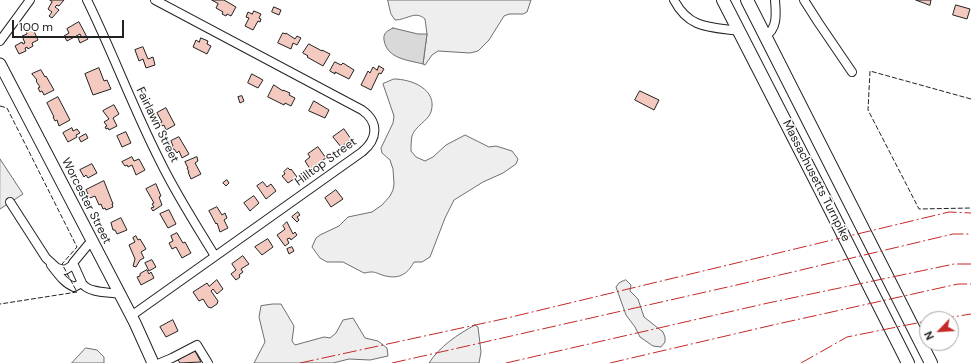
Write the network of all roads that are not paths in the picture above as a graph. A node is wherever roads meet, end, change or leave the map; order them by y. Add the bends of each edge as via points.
1 (30, 0) edge
2 (87, 0) edge
3 (155, 0) edge
4 (674, 0) edge
5 (723, 0) edge
6 (747, 0) edge
7 (775, 0) edge
8 (804, 0) edge
9 (739, 31) junction
10 (765, 36) junction
11 (1, 37) edge
12 (0, 64) edge
13 (852, 72) dead end
14 (10, 202) dead end
15 (92, 240) junction
16 (215, 256) junction
17 (46, 258) junction
18 (73, 265) junction
19 (82, 283) junction
20 (119, 294) junction
21 (131, 316) junction
22 (174, 361) edge
23 (907, 361) edge
24 (153, 363) edge
25 (160, 363) edge
26 (208, 363) edge
27 (932, 363) edge

1 - 11 street
2 - 16 street, Fairlawn Street via 160,161
3 - 16 street, Hilltop Street via 362,110 374,124 374,136 366,149
4 - 9 street via 681,12 695,23
5 - 9 highway, Massachusetts Turnpike
6 - 10 highway, Massachusetts Turnpike
7 - 10 street via 776,21 772,30
8 - 13 street
9 - 23 highway, Massachusetts Turnpike
10 - 27 highway, Massachusetts Turnpike
12 - 15 main road, Worcester Street
14 - 17 street
15 - 18 street
15 - 20 main road, Worcester Street
16 - 21 street, Hilltop Street
17 - 18 street via 57,268 65,270
17 - 19 street via 66,283 74,287
18 - 19 street
19 - 20 street via 90,290
20 - 21 main road, Worcester Street
21 - 24 main road, Worcester Street
22 - 25 street
22 - 26 street via 197,345

